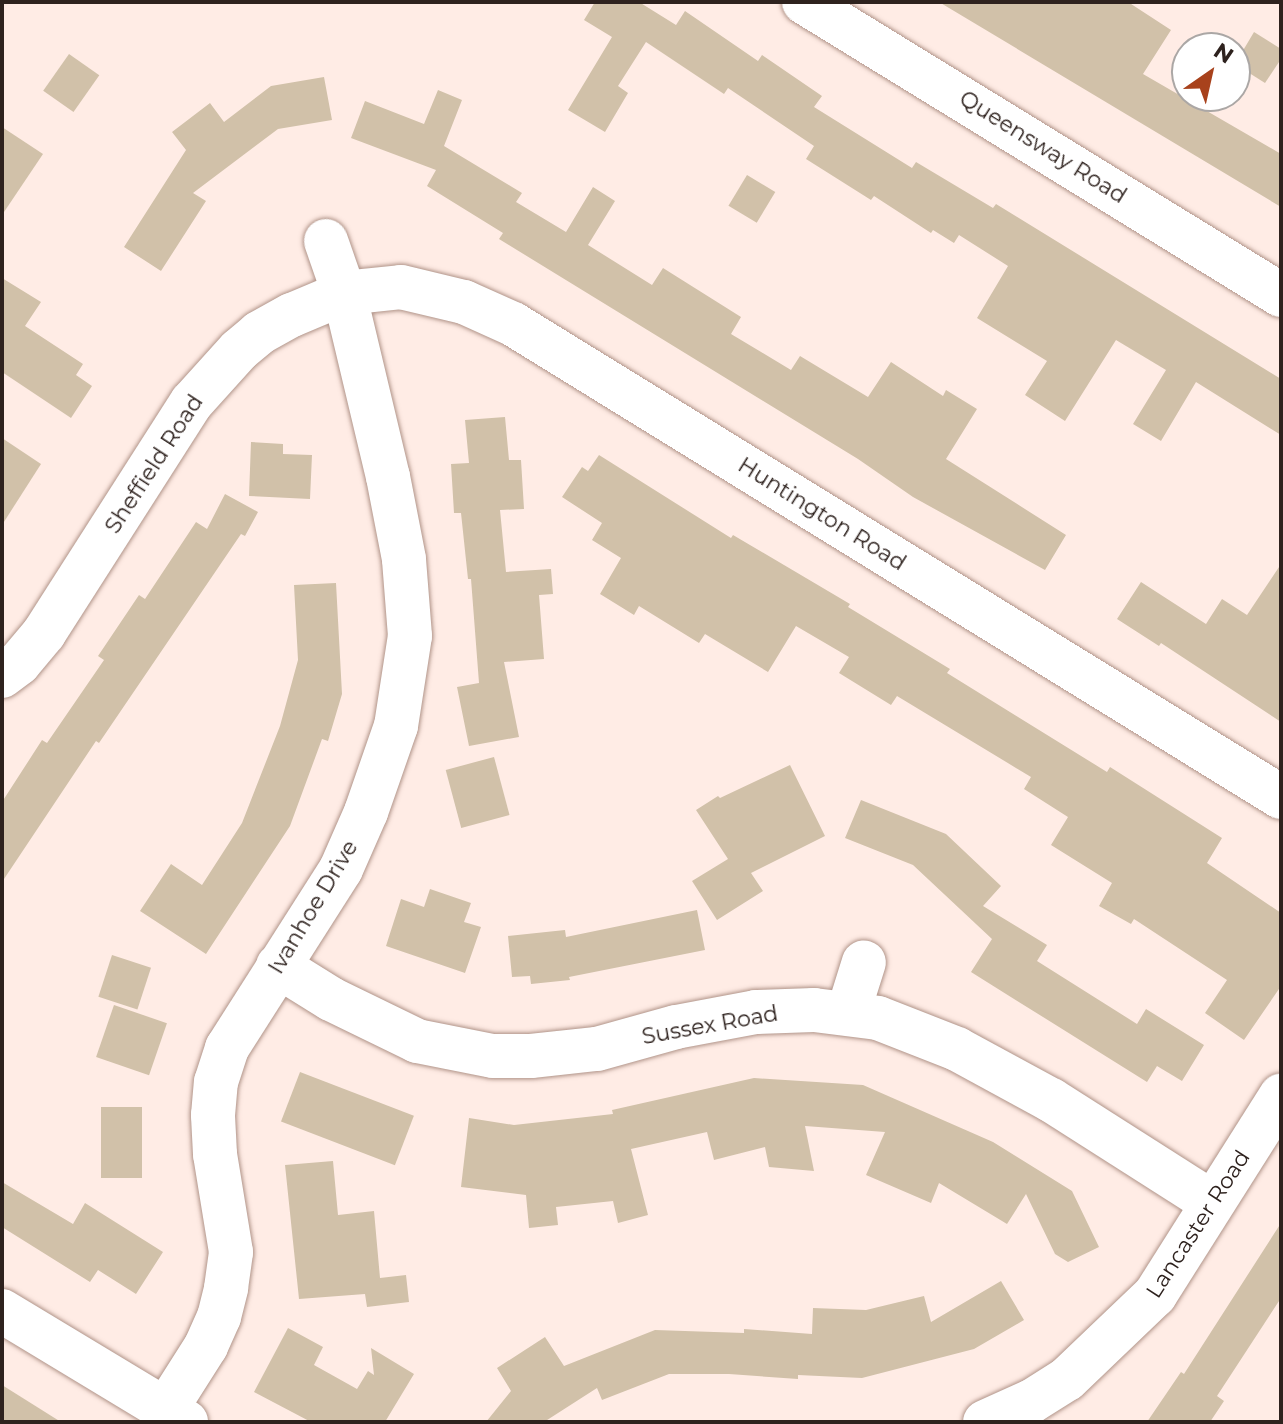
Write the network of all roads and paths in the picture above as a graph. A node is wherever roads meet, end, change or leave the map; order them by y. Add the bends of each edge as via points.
1 (804, 2) edge
2 (326, 241) dead end
3 (344, 293) junction
4 (1281, 295) edge
5 (2, 676) edge
6 (1281, 797) edge
7 (864, 962) dead end
8 (278, 966) junction
9 (848, 1013) junction
10 (1281, 1096) edge
11 (1211, 1202) junction
12 (2, 1311) edge
13 (176, 1416) edge
14 (993, 1420) edge

1 - 4 street, Queensway Road
2 - 3 street, Ivanhoe Drive
3 - 5 street, Sheffield Road via 259,333 217,373 192,402 44,633
3 - 6 street, Huntington Road via 401,287 464,302 513,324
3 - 8 street, Ivanhoe Drive via 401,545 410,636 396,726 366,812 341,869
7 - 9 street
8 - 9 street, Sussex Road via 417,1041 493,1056 597,1049 756,1012
8 - 13 street, Ivanhoe Drive via 227,1048 216,1082 215,1154 231,1252 219,1317
9 - 11 street, Sussex Road via 878,1018 957,1049 1051,1100
10 - 11 street, Lancaster Road
11 - 14 street, Lancaster Road via 1155,1295 1125,1326 1067,1379
12 - 13 street

